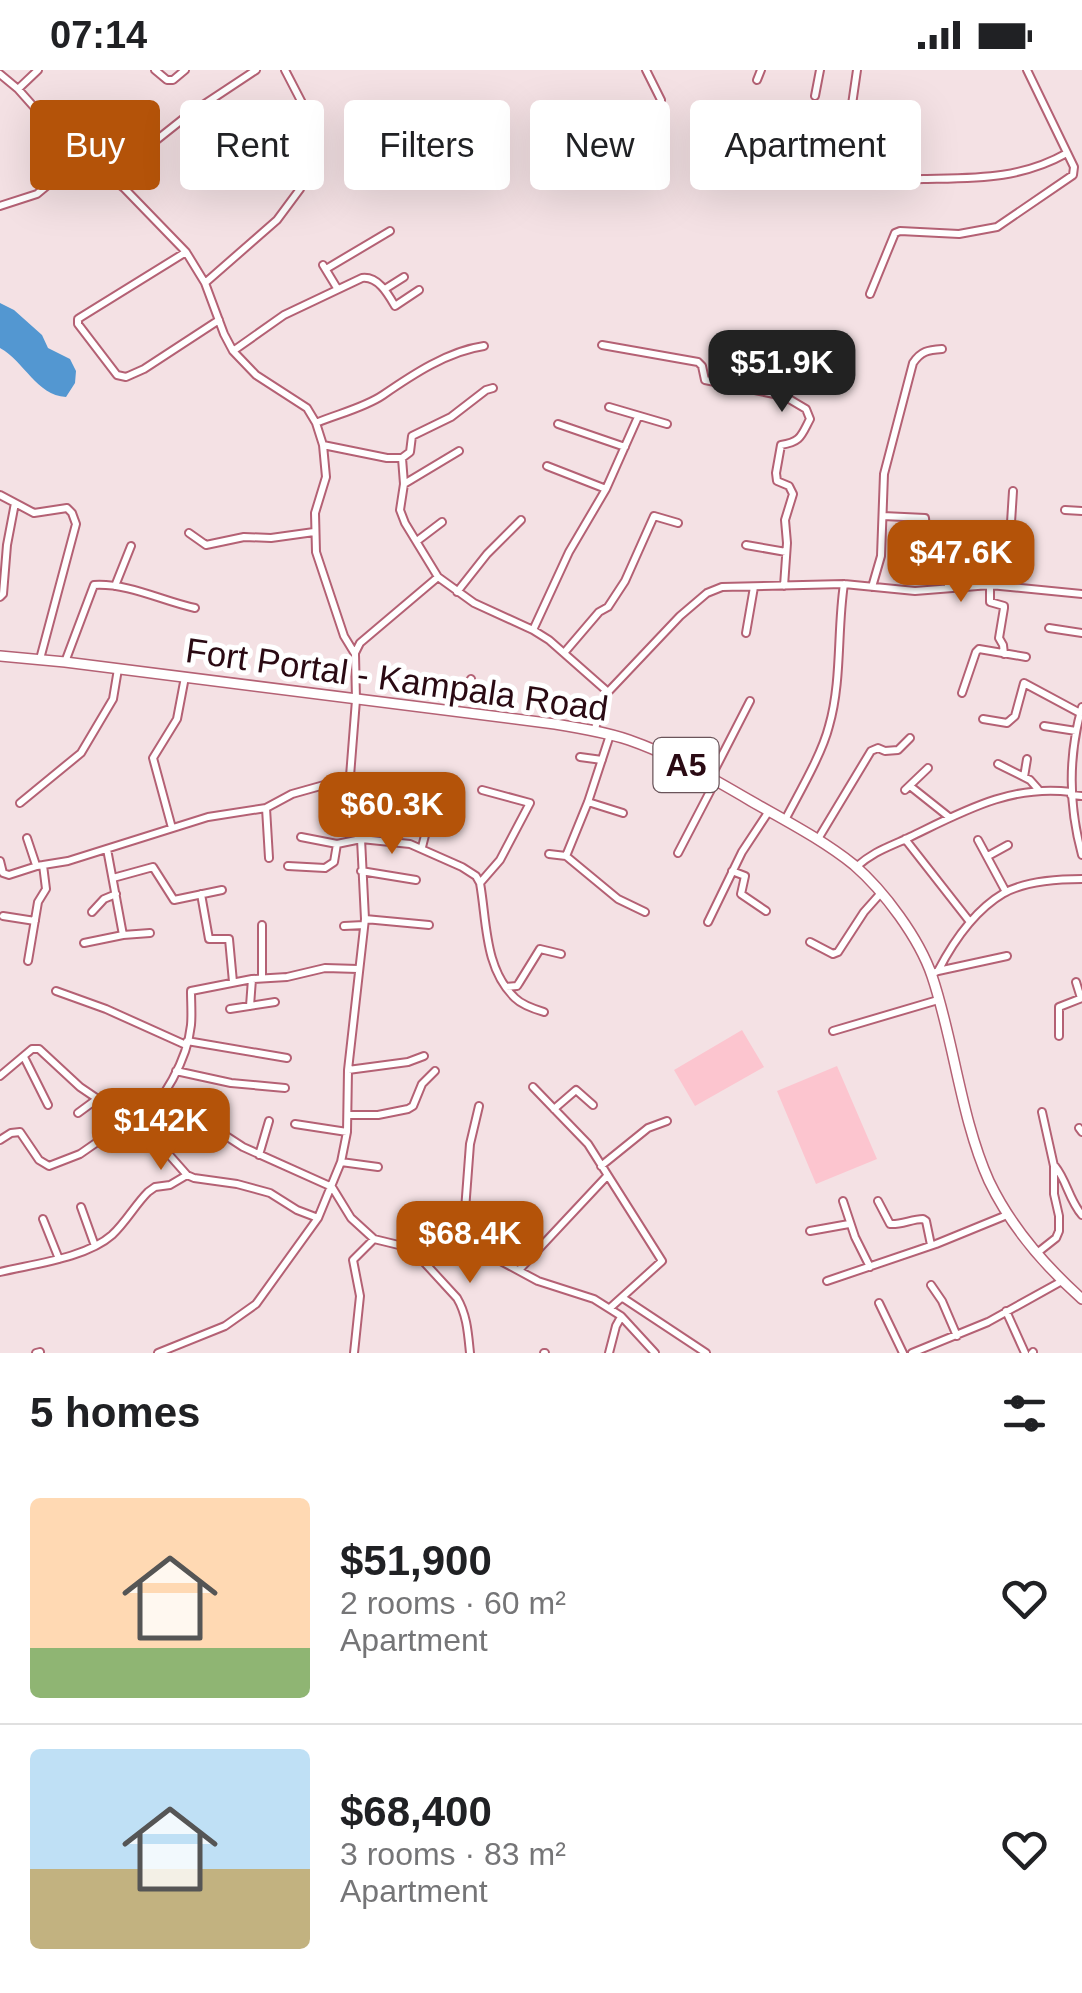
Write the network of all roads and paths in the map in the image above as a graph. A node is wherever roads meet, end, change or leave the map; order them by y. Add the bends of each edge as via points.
1 (38, 70) edge
2 (155, 70) edge
3 (186, 70) edge
4 (256, 70) edge
5 (285, 70) edge
6 (646, 70) edge
7 (761, 70) edge
8 (820, 70) edge
9 (858, 70) edge
10 (1027, 70) edge
11 (0, 74) edge
12 (757, 80) dead end
13 (18, 88) junction
14 (815, 96) dead end
15 (660, 100) dead end
16 (854, 100) edge
17 (30, 102) edge
18 (160, 137) edge
19 (1067, 153) junction
20 (1078, 170) edge
21 (921, 180) edge
22 (41, 190) edge
23 (126, 190) edge
24 (0, 206) edge
25 (390, 231) dead end
26 (186, 252) junction
27 (404, 277) dead end
28 (205, 283) junction
29 (337, 288) junction
30 (385, 290) junction
31 (420, 290) dead end
32 (870, 294) dead end
33 (219, 320) junction
34 (602, 344) dead end
35 (484, 346) dead end
36 (942, 349) dead end
37 (234, 351) junction
38 (493, 388) dead end
39 (609, 408) dead end
40 (638, 417) junction
41 (316, 423) junction
42 (558, 424) dead end
43 (667, 424) dead end
44 (324, 445) junction
45 (625, 447) junction
46 (460, 452) dead end
47 (402, 458) junction
48 (548, 466) dead end
49 (404, 484) junction
50 (606, 489) junction
51 (1013, 490) dead end
52 (0, 495) edge
53 (16, 503) junction
54 (1065, 510) dead end
55 (1082, 512) edge
56 (883, 516) junction
57 (521, 520) dead end
58 (442, 522) dead end
59 (678, 523) dead end
60 (314, 532) junction
61 (189, 533) dead end
62 (417, 541) junction
63 (746, 545) dead end
64 (132, 546) dead end
65 (786, 552) junction
66 (438, 577) junction
67 (844, 584) junction
68 (990, 585) junction
69 (115, 586) junction
70 (784, 586) junction
71 (1007, 586) junction
72 (754, 587) junction
73 (872, 587) junction
74 (948, 588) junction
75 (457, 592) junction
76 (1082, 594) edge
77 (0, 596) edge
78 (195, 608) dead end
79 (1049, 628) dead end
80 (533, 630) junction
81 (746, 632) dead end
82 (1082, 633) edge
83 (354, 654) junction
84 (564, 654) junction
85 (1004, 654) junction
86 (0, 656) edge
87 (1026, 657) dead end
88 (40, 659) junction
89 (65, 662) junction
90 (118, 669) junction
91 (185, 678) junction
92 (470, 679) dead end
93 (608, 692) junction
94 (962, 693) dead end
95 (356, 700) junction
96 (750, 701) dead end
97 (1081, 710) edge
98 (452, 711) junction
99 (983, 718) dead end
100 (1044, 726) dead end
101 (594, 730) junction
102 (1076, 731) junction
103 (610, 735) junction
104 (910, 738) dead end
105 (1078, 740) edge
106 (580, 757) dead end
107 (1026, 759) dead end
108 (602, 760) junction
109 (998, 764) dead end
110 (928, 768) dead end
111 (1024, 777) junction
112 (349, 778) junction
113 (714, 779) junction
114 (482, 790) dead end
115 (1038, 790) junction
116 (1071, 793) junction
117 (1082, 796) edge
118 (588, 802) junction
119 (20, 803) dead end
120 (266, 808) junction
121 (769, 811) junction
122 (432, 812) dead end
123 (623, 813) dead end
124 (949, 817) junction
125 (785, 820) junction
126 (172, 828) junction
127 (301, 837) dead end
128 (28, 838) dead end
129 (361, 840) junction
130 (818, 840) junction
131 (905, 840) junction
132 (978, 840) dead end
133 (337, 844) junction
134 (1008, 845) dead end
135 (422, 847) junction
136 (107, 849) junction
137 (549, 854) dead end
138 (678, 854) dead end
139 (1082, 855) edge
140 (566, 856) junction
141 (988, 856) junction
142 (269, 858) dead end
143 (0, 860) edge
144 (40, 865) junction
145 (288, 866) dead end
146 (856, 867) junction
147 (732, 870) junction
148 (361, 871) junction
149 (112, 878) junction
150 (1082, 879) edge
151 (416, 880) dead end
152 (480, 883) junction
153 (222, 890) dead end
154 (1006, 892) junction
155 (116, 894) junction
156 (202, 894) junction
157 (880, 894) junction
158 (766, 910) dead end
159 (92, 912) dead end
160 (644, 912) dead end
161 (3, 916) dead end
162 (35, 921) junction
163 (365, 922) junction
164 (708, 922) dead end
165 (970, 922) junction
166 (262, 925) dead end
167 (428, 925) dead end
168 (344, 926) dead end
169 (150, 933) dead end
170 (124, 935) junction
171 (810, 942) dead end
172 (84, 944) dead end
173 (562, 954) dead end
174 (1008, 956) dead end
175 (28, 961) dead end
176 (358, 970) junction
177 (935, 972) junction
178 (262, 977) junction
179 (252, 979) junction
180 (234, 982) junction
181 (1076, 982) dead end
182 (506, 986) junction
183 (56, 991) dead end
184 (1082, 998) edge
185 (938, 1000) junction
186 (275, 1002) dead end
187 (250, 1006) junction
188 (230, 1008) dead end
189 (544, 1012) dead end
190 (834, 1030) dead end
191 (1059, 1036) dead end
192 (187, 1043) junction
193 (424, 1056) dead end
194 (24, 1057) junction
195 (287, 1058) dead end
196 (176, 1070) junction
197 (348, 1070) junction
198 (435, 1071) dead end
199 (0, 1076) edge
200 (285, 1088) dead end
201 (533, 1088) dead end
202 (97, 1099) junction
203 (48, 1105) dead end
204 (593, 1105) dead end
205 (479, 1106) dead end
206 (554, 1109) junction
207 (1042, 1112) dead end
208 (78, 1113) dead end
209 (348, 1115) junction
210 (197, 1117) dead end
211 (129, 1120) junction
212 (269, 1121) dead end
213 (667, 1121) dead end
214 (295, 1124) dead end
215 (139, 1127) junction
216 (346, 1132) junction
217 (0, 1140) edge
218 (260, 1156) junction
219 (341, 1162) junction
220 (601, 1166) junction
221 (1054, 1166) junction
222 (378, 1167) dead end
223 (187, 1175) junction
224 (607, 1176) junction
225 (332, 1187) junction
226 (878, 1200) dead end
227 (843, 1202) dead end
228 (82, 1208) dead end
229 (1008, 1215) junction
230 (1082, 1215) edge
231 (318, 1218) junction
232 (43, 1219) dead end
233 (850, 1224) junction
234 (810, 1230) dead end
235 (374, 1239) junction
236 (94, 1246) junction
237 (456, 1246) junction
238 (932, 1246) junction
239 (411, 1248) junction
240 (1036, 1254) junction
241 (59, 1259) junction
242 (870, 1266) junction
243 (519, 1270) junction
244 (0, 1272) edge
245 (827, 1281) dead end
246 (1062, 1282) junction
247 (931, 1285) dead end
248 (623, 1298) junction
249 (1082, 1299) edge
250 (879, 1303) dead end
251 (610, 1308) junction
252 (1006, 1311) junction
253 (621, 1316) junction
254 (957, 1336) junction
255 (158, 1353) edge
256 (354, 1353) edge
257 (470, 1353) edge
258 (609, 1353) edge
259 (655, 1353) edge
260 (706, 1353) edge
261 (903, 1353) edge
262 (912, 1353) edge
263 (1030, 1353) edge

1 - 13 street
2 - 3 street via 167,80
4 - 18 street
5 - 28 street via 314,126 312,160 278,220
6 - 15 street
7 - 12 street
8 - 14 street
9 - 16 street
10 - 19 street
11 - 13 street
13 - 17 street
19 - 20 street
19 - 21 street via 1030,170
20 - 32 street via 997,227 896,233
22 - 24 street
23 - 26 street
25 - 29 street via 324,267
26 - 28 street
26 - 33 street via 78,324 115,372 126,376
27 - 30 street
28 - 33 street
29 - 30 street via 368,277
29 - 37 street
30 - 31 street via 395,306
33 - 37 street
34 - 65 street via 698,362 704,380 784,396 806,409 810,419 799,440 781,445 776,473 793,494
35 - 41 street
36 - 56 street via 920,354 914,363 884,474
37 - 41 street
38 - 47 street via 412,436
39 - 40 street
40 - 43 street
40 - 45 street
41 - 44 street
42 - 45 street
44 - 47 street
44 - 60 street via 326,477
45 - 50 street
46 - 49 street
47 - 49 street
48 - 50 street
49 - 62 street via 400,510
50 - 80 street
51 - 71 street
52 - 53 street
53 - 77 street
53 - 88 street via 34,513 67,508 76,524
54 - 55 street
56 - 73 street
56 - 74 street via 925,518 926,529 940,534
57 - 75 street
58 - 62 street
59 - 84 street via 654,516 625,581
60 - 61 street via 206,545
60 - 83 street
62 - 66 street
63 - 65 street
64 - 69 street
65 - 70 street
66 - 75 street
66 - 83 street
67 - 70 street
67 - 73 street
67 - 125 street via 829,728
68 - 71 street
68 - 74 street
68 - 85 street via 990,602 1004,606
69 - 78 street
69 - 89 street via 94,584
70 - 72 street
71 - 76 street
72 - 81 street
72 - 93 street via 707,593
73 - 74 street
75 - 80 street
79 - 82 street
80 - 84 street
83 - 95 street
84 - 93 street
85 - 87 street
85 - 94 street via 976,652
86 - 88 main road, Fort Portal - Kampala Road / A5
88 - 89 main road, Fort Portal - Kampala Road / A5
89 - 90 main road, Fort Portal - Kampala Road / A5
90 - 91 main road, Fort Portal - Kampala Road / A5
90 - 119 street via 113,698 81,753
91 - 95 main road, Fort Portal - Kampala Road / A5
91 - 126 street via 177,720 153,758
92 - 98 street
93 - 101 street
95 - 98 main road, Fort Portal - Kampala Road / A5
95 - 112 street
96 - 113 street
97 - 99 street via 1024,682 1008,723
97 - 102 street
98 - 101 main road, Fort Portal - Kampala Road / A5
100 - 102 street
101 - 103 main road, Fort Portal - Kampala Road / A5
102 - 105 street
103 - 108 street
103 - 113 main road, Fort Portal - Kampala Road / A5
104 - 130 street via 898,750 874,748
105 - 116 street
106 - 108 street
107 - 111 street
108 - 118 street
109 - 111 street
110 - 124 street via 907,788
111 - 115 street
112 - 120 street
112 - 129 street
113 - 121 main road, Fort Portal - Kampala Road / A5
113 - 138 street
114 - 152 street via 530,803
115 - 116 street
115 - 124 street
116 - 117 street
116 - 139 street
118 - 123 street
118 - 140 street
120 - 126 street
120 - 142 street
121 - 125 main road, Fort Portal - Kampala Road / A5
121 - 147 street
122 - 135 street
124 - 131 street
125 - 130 main road, Fort Portal - Kampala Road / A5
126 - 136 street
127 - 133 street
128 - 144 street
129 - 133 street
129 - 135 street
129 - 148 street
130 - 146 main road, Fort Portal - Kampala Road / A5
131 - 146 street
131 - 165 street
132 - 141 street
133 - 145 street via 334,862 324,868
134 - 141 street
135 - 152 street
136 - 144 street
136 - 149 street
137 - 140 street
140 - 160 street
141 - 154 street
143 - 144 street via 9,875
144 - 162 street via 46,889
146 - 157 main road, Fort Portal - Kampala Road / A5
147 - 158 street via 744,876 741,894
147 - 164 street
148 - 151 street
148 - 163 street
149 - 155 street
149 - 156 street via 153,867 174,900
150 - 154 street
152 - 182 street via 490,953
153 - 156 street
154 - 165 street
155 - 159 street
155 - 170 street
156 - 180 street via 208,939 229,938
157 - 171 street via 838,952
157 - 177 main road, Fort Portal - Kampala Road / A5
161 - 162 street
162 - 175 street
163 - 167 street
163 - 168 street
163 - 176 street
165 - 177 street
166 - 178 street
169 - 170 street
170 - 172 street
173 - 182 street via 540,948 519,983
174 - 177 street
176 - 178 street
176 - 197 street
177 - 185 main road, Fort Portal - Kampala Road / A5
178 - 179 street
179 - 180 street
179 - 187 street
180 - 192 street via 190,992
181 - 184 street
182 - 189 street via 514,998
183 - 192 street
184 - 191 street via 1059,1006
185 - 190 street
185 - 229 main road, Fort Portal - Kampala Road / A5 via 979,1151
186 - 187 street
187 - 188 street
192 - 195 street
192 - 196 street
193 - 197 street
194 - 199 street
194 - 202 street via 39,1049
194 - 203 street
196 - 200 street
196 - 215 street
197 - 209 street
198 - 209 street via 408,1109
201 - 206 street
202 - 208 street
202 - 211 street
204 - 206 street via 576,1090
205 - 237 street
206 - 220 street
207 - 221 street
209 - 216 street
210 - 218 street
211 - 215 street
211 - 217 street via 80,1154 48,1166 20,1132
212 - 218 street
213 - 220 street
214 - 216 street
215 - 223 street
216 - 219 street
218 - 225 street
219 - 222 street
219 - 225 street
220 - 224 street
221 - 230 street
221 - 240 street via 1058,1230
223 - 231 street via 270,1193
223 - 236 street via 148,1192
224 - 243 street
224 - 248 street via 662,1261
225 - 231 street
225 - 235 street via 350,1218
226 - 238 street via 890,1224 923,1218
227 - 233 street
228 - 236 street
229 - 238 street
229 - 240 main road, Fort Portal - Kampala Road / A5
231 - 255 street via 240,1317
232 - 241 street
233 - 234 street
233 - 242 street
235 - 239 street
235 - 256 street via 353,1260 360,1296
236 - 241 street
237 - 239 street
237 - 243 street
238 - 242 street
239 - 257 street via 462,1307
240 - 246 main road, Fort Portal - Kampala Road / A5
241 - 244 street
242 - 245 street
243 - 251 street
246 - 249 main road, Fort Portal - Kampala Road / A5
246 - 252 street
247 - 254 street
248 - 251 street
248 - 260 street
250 - 261 street
251 - 253 street
252 - 254 street
252 - 263 street
253 - 258 street
253 - 259 street
254 - 262 street

